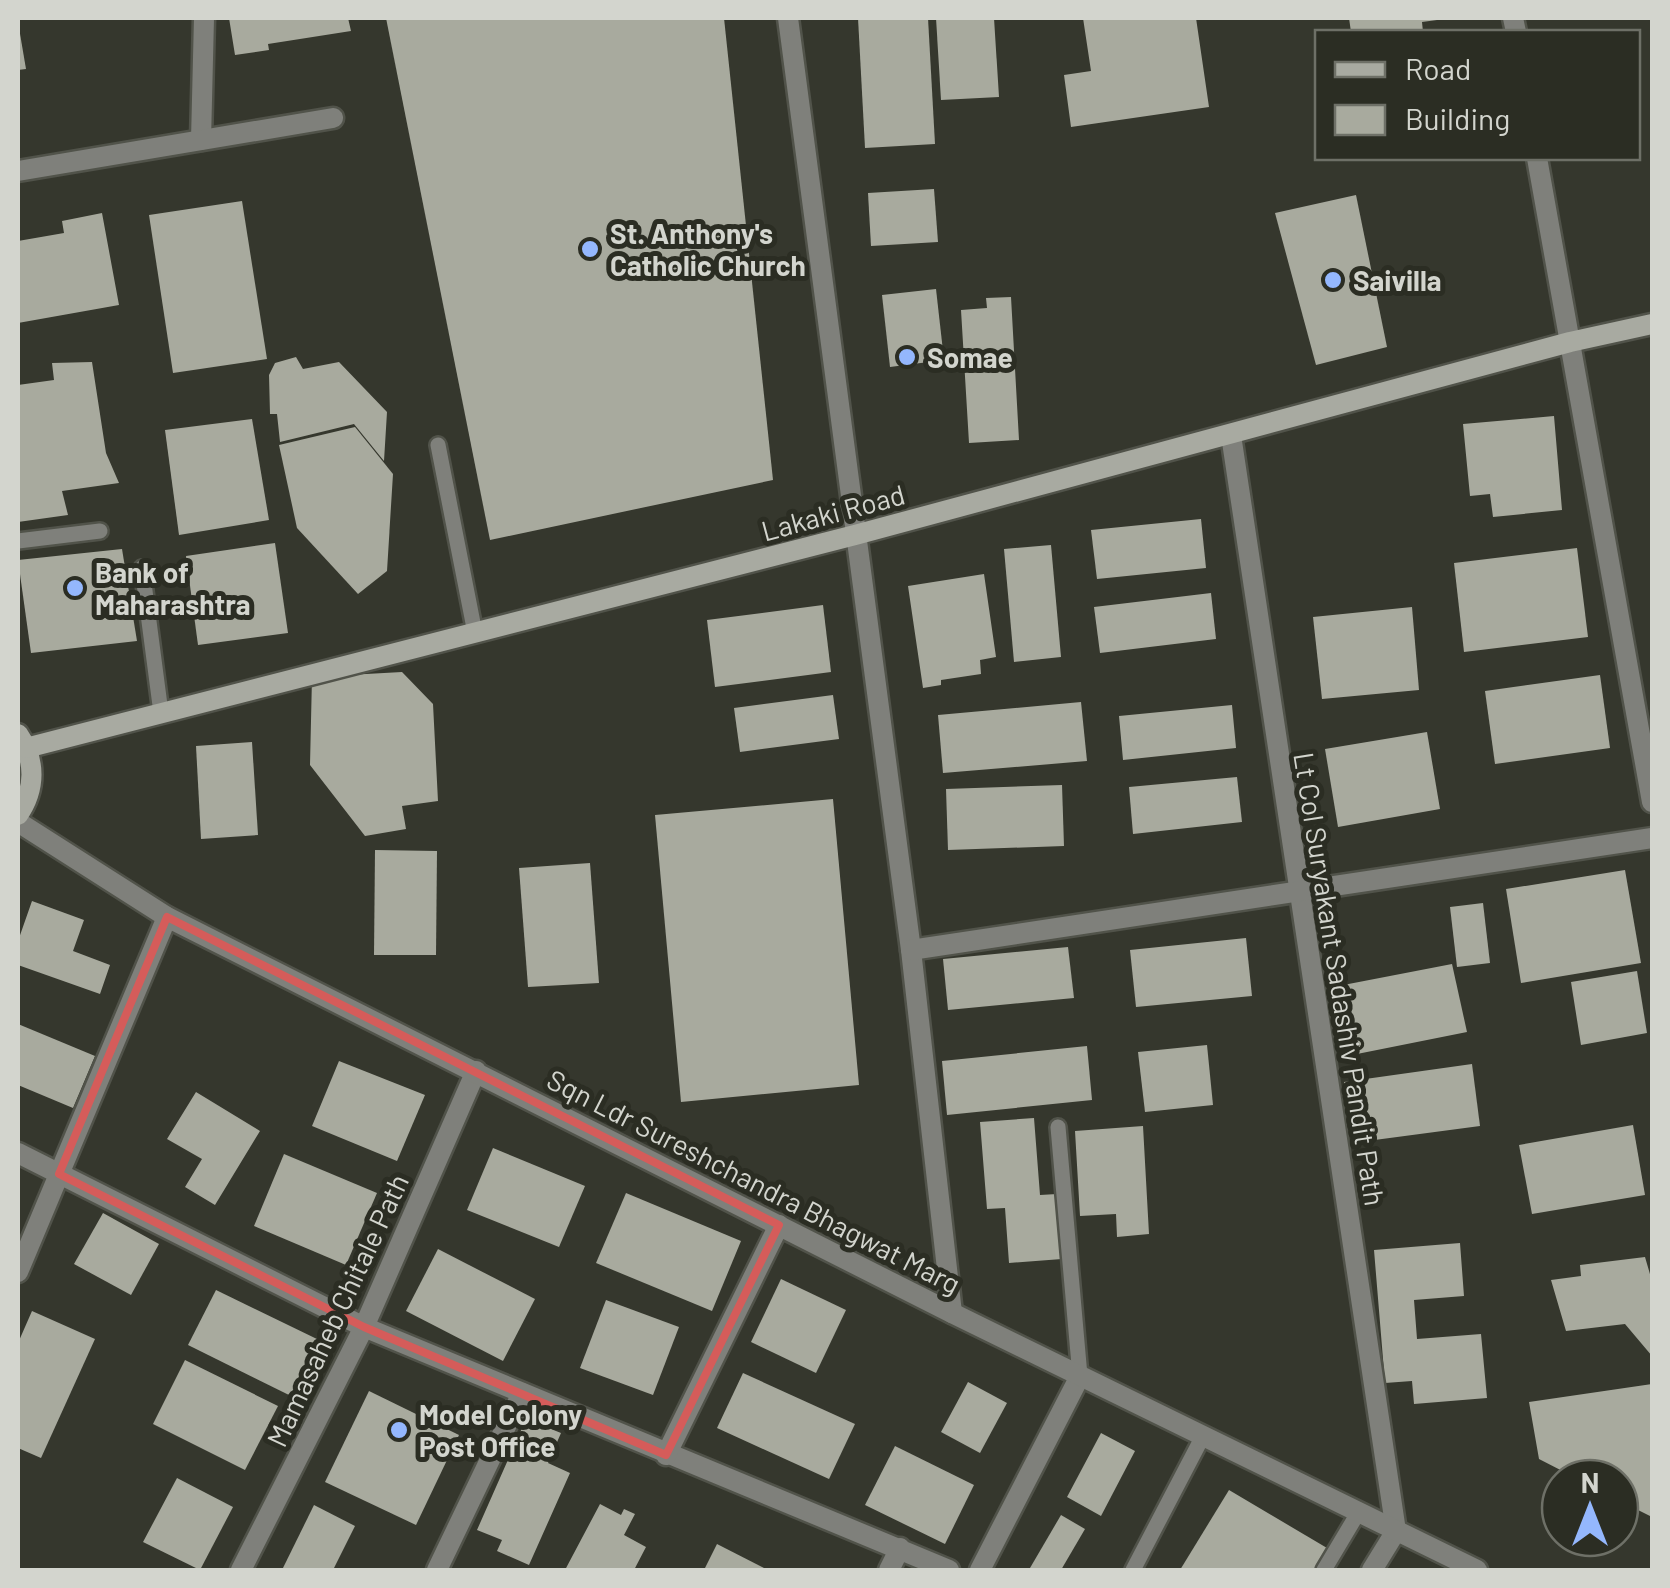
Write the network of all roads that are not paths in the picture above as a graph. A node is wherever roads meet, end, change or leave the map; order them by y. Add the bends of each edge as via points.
1 (204, 18) edge
2 (788, 18) edge
3 (333, 118) dead end
4 (201, 140) junction
5 (1538, 160) edge
6 (18, 171) edge
7 (1652, 324) edge
8 (1570, 342) junction
9 (1231, 436) junction
10 (438, 445) dead end
11 (100, 531) dead end
12 (855, 535) junction
13 (18, 541) edge
14 (142, 568) dead end
15 (476, 633) junction
16 (161, 713) junction
17 (22, 741) edge
18 (1652, 802) edge
19 (18, 818) edge
20 (1652, 838) edge
21 (1299, 892) junction
22 (166, 918) junction
23 (911, 950) junction
24 (476, 1070) junction
25 (1058, 1127) dead end
26 (18, 1153) edge
27 (59, 1174) junction
28 (779, 1225) junction
29 (18, 1272) edge
30 (952, 1313) junction
31 (364, 1328) junction
32 (1080, 1376) junction
33 (522, 1393) junction
34 (1203, 1436) junction
35 (666, 1455) junction
36 (1358, 1513) junction
37 (1396, 1531) junction
38 (900, 1548) junction
39 (242, 1570) edge
40 (437, 1570) edge
41 (889, 1570) edge
42 (949, 1570) edge
43 (980, 1570) edge
44 (1133, 1570) edge
45 (1324, 1570) edge
46 (1372, 1570) edge
47 (1477, 1570) edge

1 - 4 street
2 - 12 street
3 - 4 street
4 - 6 street
5 - 8 street
7 - 8 main road, Lakaki Road
8 - 9 main road, Lakaki Road
8 - 18 street
9 - 12 main road, Lakaki Road
9 - 21 street, Lt Col Suryakant Sadashiv Pandit Path
10 - 15 lane
11 - 13 lane
12 - 15 main road, Lakaki Road
12 - 23 street
14 - 16 lane
15 - 16 main road, Lakaki Road
16 - 17 main road, Lakaki Road
17 - 19 main road via 31,786
19 - 22 street, Sqn Ldr Sureshchandra Bhagwat Marg
20 - 21 street
21 - 23 street
21 - 37 street, Lt Col Suryakant Sadashiv Pandit Path
22 - 24 street, Sqn Ldr Sureshchandra Bhagwat Marg
22 - 27 street
23 - 30 street
24 - 28 street, Sqn Ldr Sureshchandra Bhagwat Marg
24 - 31 street, Mamasaheb Chitale Path
25 - 32 lane
26 - 27 street
27 - 29 street
27 - 31 street
28 - 30 street, Sqn Ldr Sureshchandra Bhagwat Marg
28 - 35 street
30 - 32 street, Sqn Ldr Sureshchandra Bhagwat Marg
31 - 33 street
31 - 39 street, Mamasaheb Chitale Path
32 - 34 street, Sqn Ldr Sureshchandra Bhagwat Marg
32 - 43 street
33 - 35 street
33 - 40 street
34 - 36 street, Sqn Ldr Sureshchandra Bhagwat Marg
34 - 44 lane
35 - 38 street
36 - 37 street, Sqn Ldr Sureshchandra Bhagwat Marg
36 - 45 lane
37 - 46 street
37 - 47 street, Sqn Ldr Sureshchandra Bhagwat Marg
38 - 41 street
38 - 42 street

